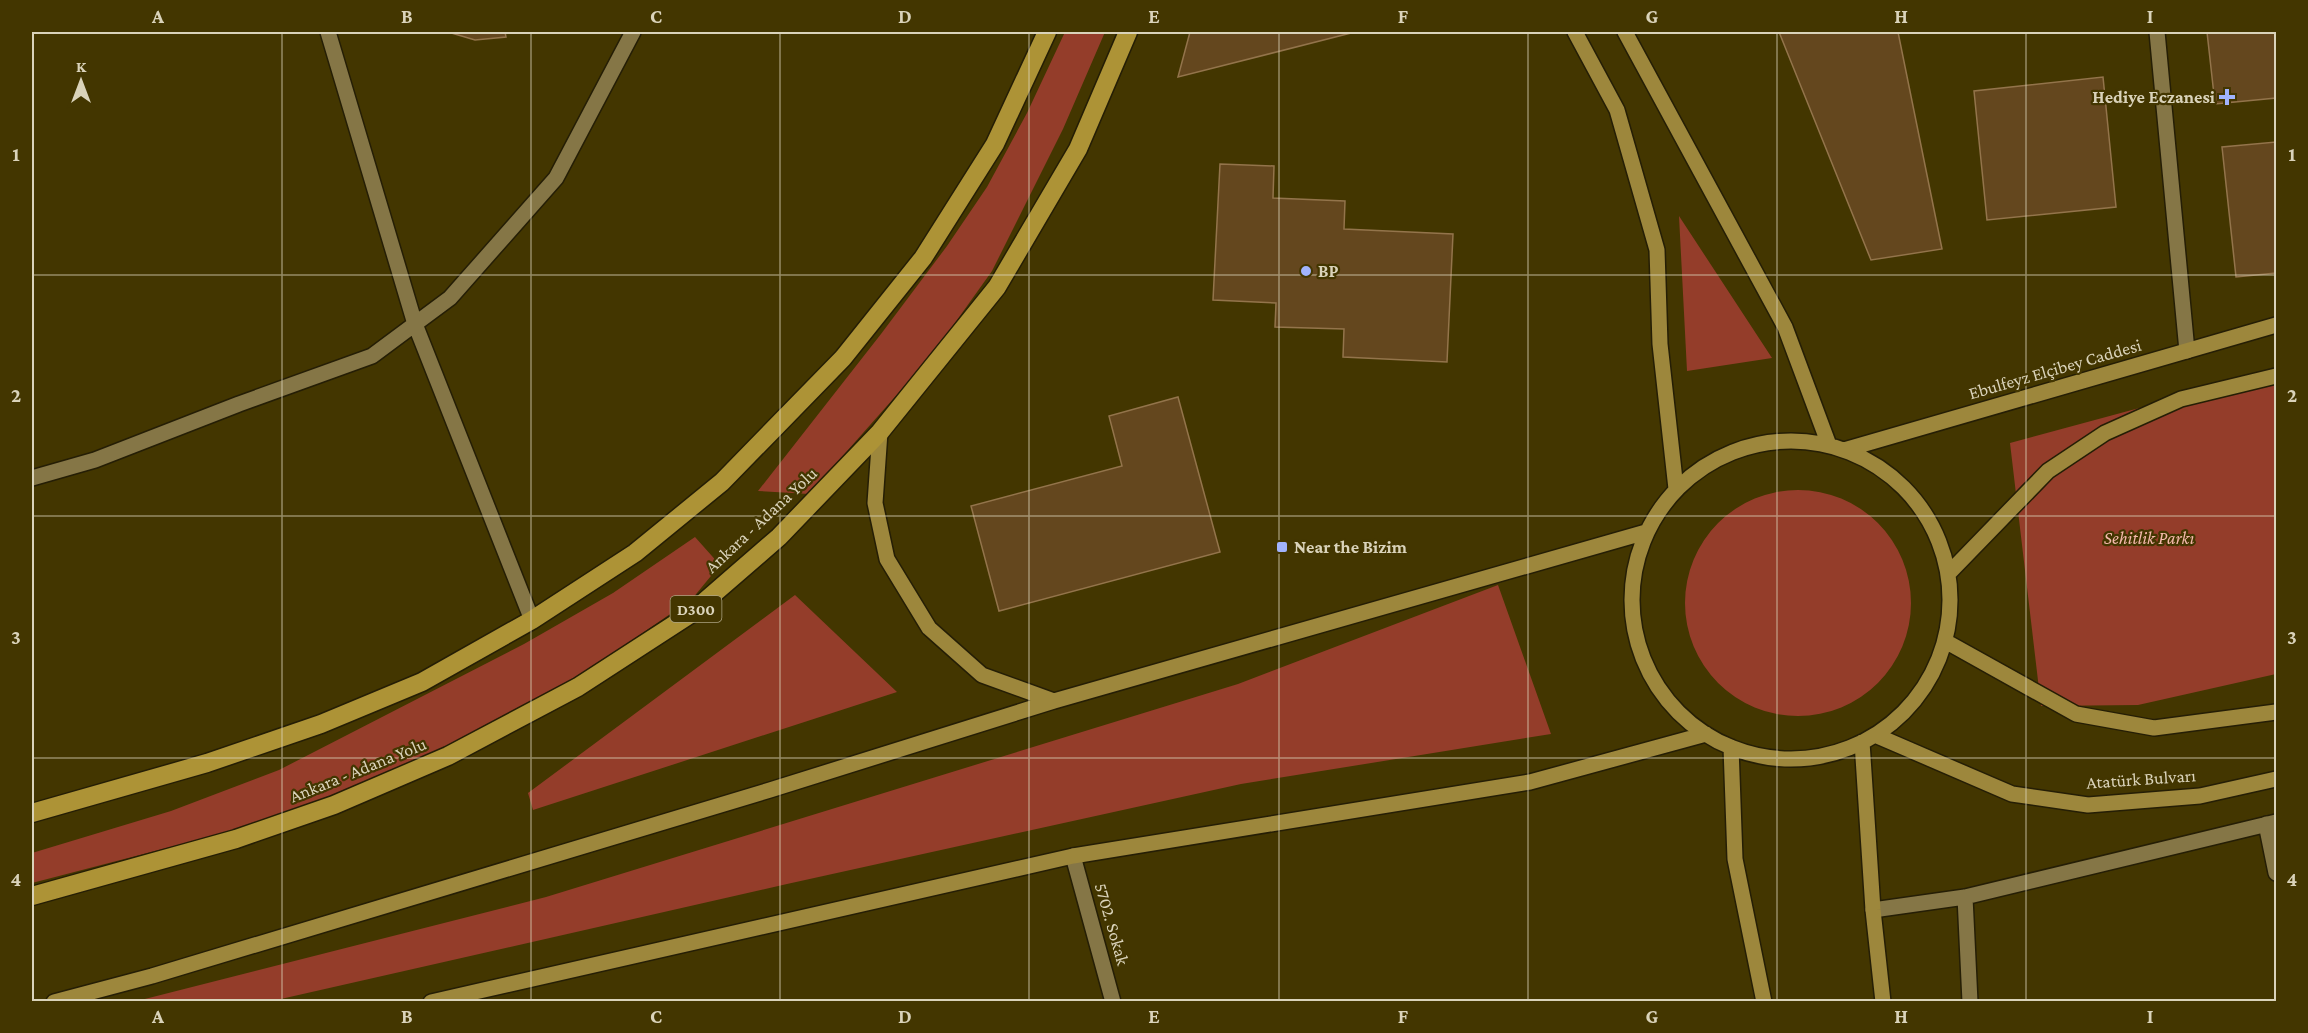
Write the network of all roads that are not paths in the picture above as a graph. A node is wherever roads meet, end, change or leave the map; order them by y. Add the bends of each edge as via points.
1 (328, 32) edge
2 (633, 32) edge
3 (1047, 32) edge
4 (1128, 32) edge
5 (1575, 32) edge
6 (1625, 32) edge
7 (2157, 32) edge
8 (415, 324) junction
9 (2277, 325) edge
10 (2187, 351) junction
11 (2277, 376) edge
12 (880, 432) junction
13 (1829, 445) junction
14 (1844, 450) junction
15 (32, 478) edge
16 (1676, 489) junction
17 (1646, 532) junction
18 (1949, 573) junction
19 (532, 620) junction
20 (1946, 640) junction
21 (1054, 701) junction
22 (2277, 712) edge
23 (1706, 734) junction
24 (1868, 739) junction
25 (1731, 747) junction
26 (2277, 779) edge
27 (32, 813) edge
28 (2271, 823) edge
29 (1073, 856) junction
30 (2277, 873) edge
31 (32, 896) edge
32 (1965, 897) junction
33 (1873, 910) junction
34 (54, 1002) edge
35 (431, 1002) edge
36 (1113, 1002) edge
37 (1764, 1002) edge
38 (1883, 1002) edge
39 (1970, 1002) edge

1 - 8 street
2 - 8 street via 556,178 450,298
3 - 19 highway via 995,144 923,258 843,358 722,482 635,553
4 - 12 highway, Ankara - Adana Yolu / D300 via 1078,149 997,287
5 - 16 main road via 1617,110 1658,250 1660,344
6 - 13 main road via 1785,327
7 - 10 street
8 - 15 street via 372,356 94,460
8 - 19 street
9 - 10 main road, Ebulfeyz Elçibey Caddesi
10 - 14 main road, Ebulfeyz Elçibey Caddesi
11 - 18 main road via 2181,399 2105,433 2048,471
12 - 21 main road via 875,503 887,559 929,628 982,675
12 - 31 highway, Ankara - Adana Yolu / D300 via 779,537 689,615 578,687 448,756 334,805 236,839
13 - 14 main road
13 - 16 main road via 1787,440 1746,447 1709,463
14 - 18 main road via 1875,464 1916,502 1940,541
16 - 17 main road
17 - 21 main road
17 - 23 main road via 1635,563 1631,596 1634,629 1643,660 1659,689 1680,714
18 - 20 main road via 1951,607
19 - 27 highway via 422,682 321,724 207,763
20 - 22 main road via 2076,714 2154,728
20 - 24 main road via 1933,672 1915,700
21 - 34 main road via 152,976
23 - 25 main road
23 - 29 main road via 1530,782
24 - 25 main road via 1831,754 1797,759 1763,756
24 - 26 main road, Atatürk Bulvarı via 2012,794 2088,805 2200,795
24 - 33 main road
25 - 37 main road via 1735,859
28 - 30 street
28 - 32 street
29 - 35 main road
29 - 36 street, 5702. Sokak
32 - 33 street
32 - 39 street
33 - 38 main road

